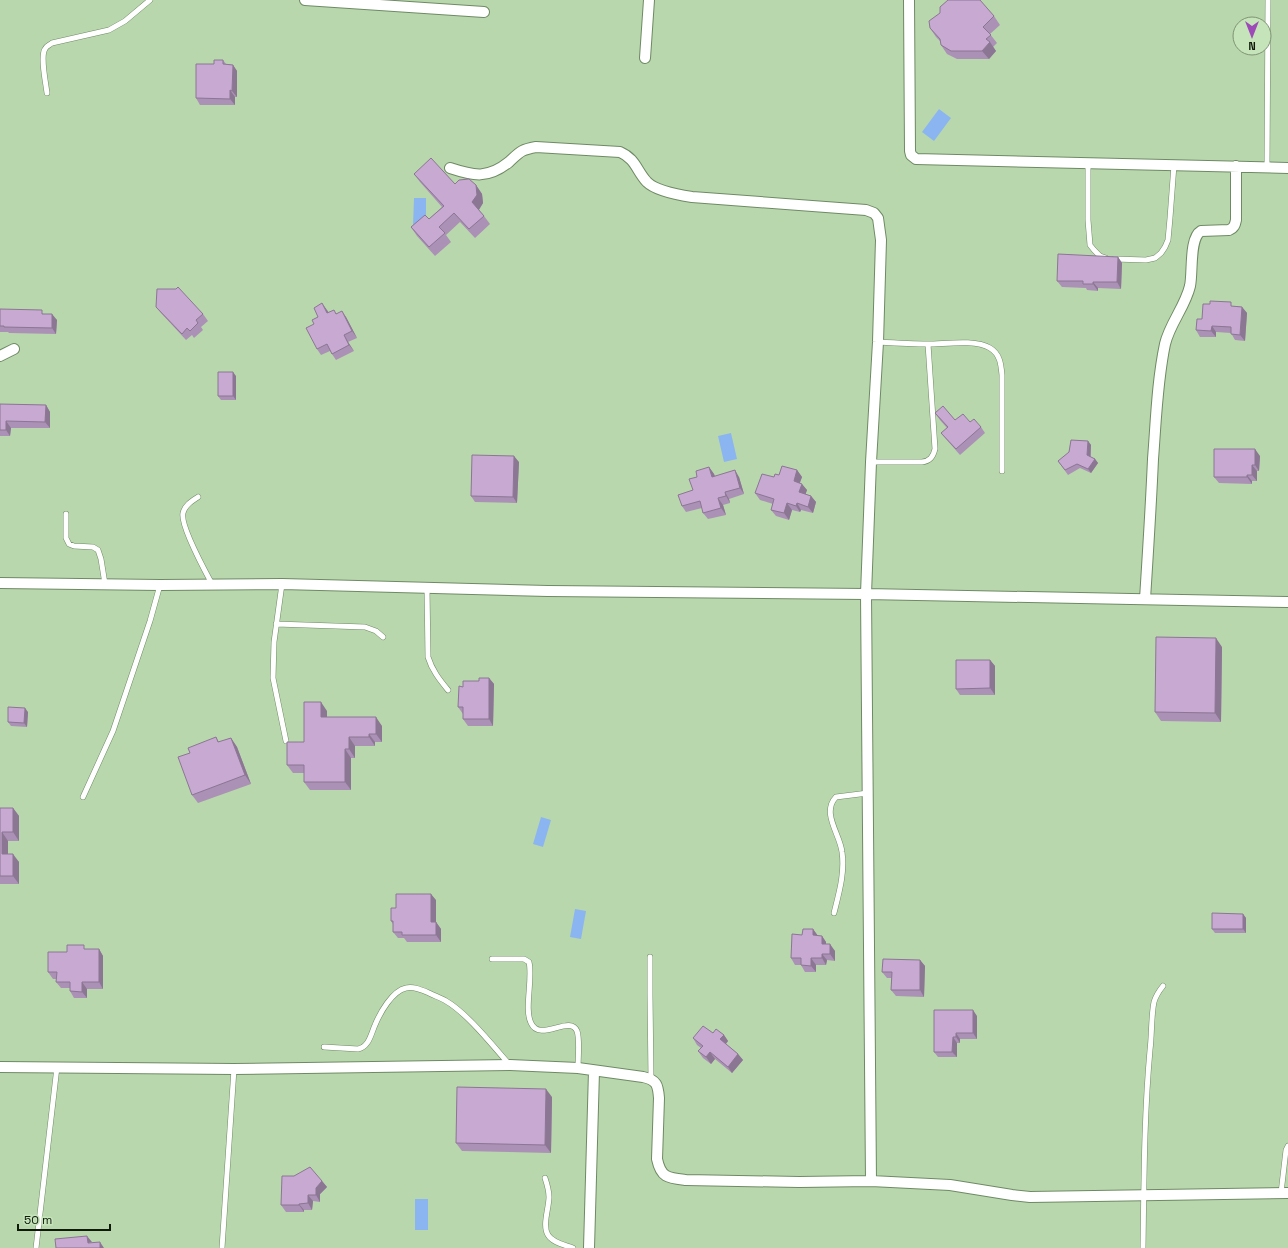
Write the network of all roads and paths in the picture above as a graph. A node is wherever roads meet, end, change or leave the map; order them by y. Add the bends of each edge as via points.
1 (150, 0) edge
2 (305, 0) edge
3 (649, 0) edge
4 (908, 0) edge
5 (1268, 0) edge
6 (484, 12) dead end
7 (645, 58) dead end
8 (47, 93) dead end
9 (1088, 163) junction
10 (1174, 165) junction
11 (1236, 166) junction
12 (450, 168) dead end
13 (1267, 168) junction
14 (1288, 168) edge
15 (878, 342) junction
16 (928, 344) junction
17 (14, 349) dead end
18 (0, 356) edge
19 (871, 462) junction
20 (1002, 471) dead end
21 (198, 497) dead end
22 (66, 514) dead end
23 (0, 583) edge
24 (105, 584) junction
25 (212, 584) junction
26 (282, 584) junction
27 (160, 585) junction
28 (427, 588) junction
29 (866, 594) junction
30 (1145, 598) junction
31 (1288, 602) edge
32 (276, 624) junction
33 (383, 637) dead end
34 (448, 690) dead end
35 (286, 741) edge
36 (868, 793) junction
37 (83, 797) dead end
38 (834, 913) dead end
39 (650, 957) dead end
40 (492, 960) dead end
41 (1163, 986) dead end
42 (324, 1047) dead end
43 (510, 1065) junction
44 (0, 1067) edge
45 (57, 1067) junction
46 (578, 1068) junction
47 (234, 1069) junction
48 (594, 1071) junction
49 (651, 1079) junction
50 (1288, 1146) edge
51 (545, 1178) dead end
52 (871, 1181) junction
53 (1285, 1193) edge
54 (1144, 1195) junction
55 (36, 1248) edge
56 (222, 1248) edge
57 (573, 1248) edge
58 (589, 1248) edge
59 (1143, 1248) edge

1 - 8 lane via 125,21 109,30 47,46 43,56
2 - 6 street
3 - 7 street
4 - 9 street via 910,150 914,157
5 - 13 lane
9 - 10 street
9 - 10 lane via 1090,245 1100,256 1108,259 1146,260 1161,253 1168,240
10 - 11 street
11 - 13 street
11 - 30 street via 1235,225 1229,230 1198,233 1194,242 1186,300 1166,343 1157,404
12 - 15 street via 465,173 491,173 523,150 536,148 620,152 636,164 653,187 678,194 866,210 874,213 878,218 881,240
13 - 14 street
15 - 16 lane
15 - 19 street
16 - 19 lane via 934,456 927,462
16 - 20 lane via 973,343 990,347 1001,360
17 - 18 street
19 - 29 street
21 - 25 lane via 185,508 183,517
22 - 24 lane via 68,543 71,546 93,547 98,550
23 - 24 street
24 - 27 street
25 - 26 street
25 - 27 street
26 - 28 street
26 - 32 lane
27 - 37 lane via 113,731
28 - 29 street
28 - 34 lane via 428,657 435,674
29 - 30 street
29 - 36 street
30 - 31 street
32 - 33 lane via 365,627
32 - 35 lane via 273,678
36 - 38 lane via 836,797 831,802 831,817 842,851 841,885
36 - 52 street
39 - 49 lane
40 - 46 lane via 529,962 531,1025 543,1031 565,1026 574,1028 578,1035
41 - 54 lane via 1155,1001 1152,1016 1146,1095
42 - 43 lane via 364,1048 380,1015 392,998 406,988 414,988 447,1002 460,1012
43 - 46 street
43 - 47 street
44 - 45 street
45 - 47 street
45 - 55 lane
46 - 48 street
47 - 56 lane
48 - 49 street
48 - 58 street
49 - 52 street via 656,1082 659,1089 657,1159 663,1174 672,1179
50 - 53 lane
51 - 57 lane via 549,1195 546,1222 548,1235 558,1243
52 - 54 street via 950,1185 1030,1197
53 - 54 street
54 - 59 lane

